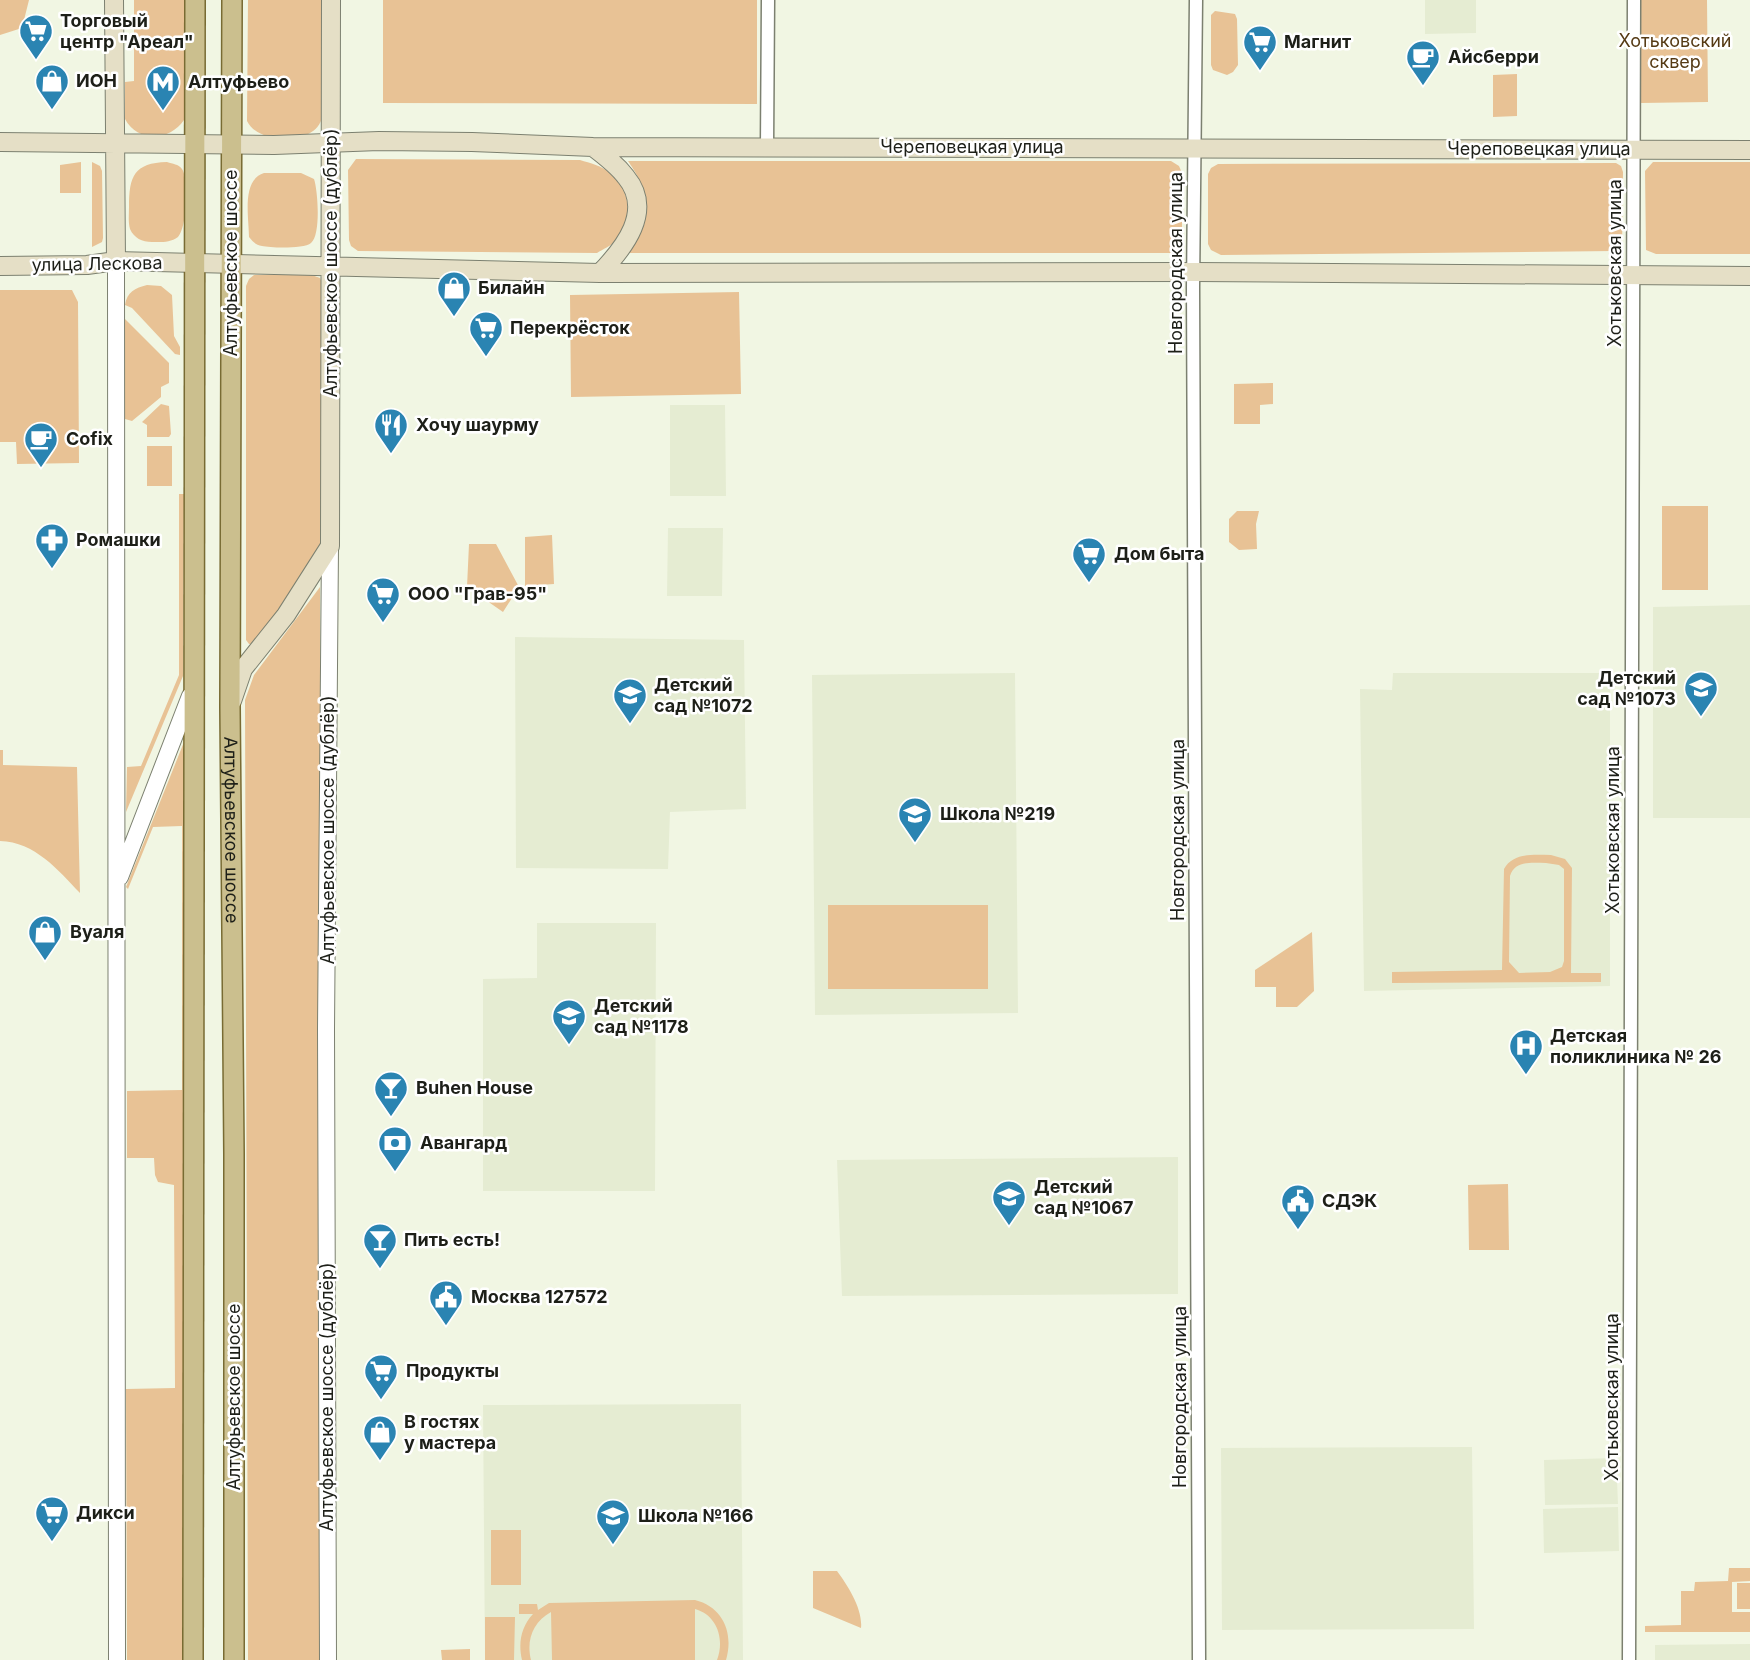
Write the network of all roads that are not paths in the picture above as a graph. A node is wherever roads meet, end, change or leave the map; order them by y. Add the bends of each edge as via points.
1 (114, 0) edge
2 (195, 0) edge
3 (232, 0) edge
4 (331, 0) edge
5 (768, 0) edge
6 (1196, 0) edge
7 (1634, 0) edge
8 (115, 141) junction
9 (0, 142) edge
10 (194, 143) junction
11 (231, 143) junction
12 (330, 144) junction
13 (593, 147) junction
14 (767, 147) junction
15 (1195, 148) junction
16 (1633, 149) junction
17 (1750, 150) edge
18 (116, 261) junction
19 (194, 262) junction
20 (230, 263) junction
21 (0, 266) edge
22 (331, 267) junction
23 (1194, 272) junction
24 (600, 273) junction
25 (1633, 275) junction
26 (1750, 276) edge
27 (330, 546) junction
28 (193, 687) junction
29 (230, 707) junction
30 (116, 887) junction
31 (117, 1660) edge
32 (193, 1660) edge
33 (234, 1660) edge
34 (328, 1660) edge
35 (1199, 1660) edge
36 (1629, 1660) edge

1 - 8 main road
2 - 10 main road, Алтуфьевское шоссе
3 - 11 main road, Алтуфьевское шоссе
4 - 12 main road, Алтуфьевское шоссе (дублёр)
5 - 14 street
6 - 15 street, Новгородская улица
7 - 16 street, Хотьковская улица
8 - 9 main road
8 - 10 main road
8 - 18 main road
10 - 11 main road, Череповецкая улица
10 - 19 main road, Алтуфьевское шоссе
11 - 12 main road, Череповецкая улица
11 - 20 main road, Алтуфьевское шоссе
12 - 13 main road, Череповецкая улица via 379,141
12 - 22 main road, Алтуфьевское шоссе (дублёр)
13 - 14 main road, Череповецкая улица
13 - 24 main road via 627,177 638,204 627,242
14 - 15 main road, Череповецкая улица
15 - 16 main road, Череповецкая улица
15 - 23 street, Новгородская улица
16 - 17 main road, Череповецкая улица
16 - 25 street, Хотьковская улица
18 - 19 main road, улица Лескова
18 - 21 main road, улица Лескова
18 - 30 street
19 - 20 main road
19 - 28 main road, Алтуфьевское шоссе
20 - 22 main road
20 - 29 main road, Алтуфьевское шоссе
22 - 24 main road
22 - 27 main road, Алтуфьевское шоссе (дублёр)
23 - 24 main road
23 - 25 main road
23 - 35 street, Новгородская улица
25 - 26 main road
25 - 36 street, Хотьковская улица
27 - 29 main road via 286,615 243,669
27 - 34 street, Алтуфьевское шоссе (дублёр)
28 - 30 street
28 - 32 main road, Алтуфьевское шоссе
29 - 33 main road, Алтуфьевское шоссе
30 - 31 street

